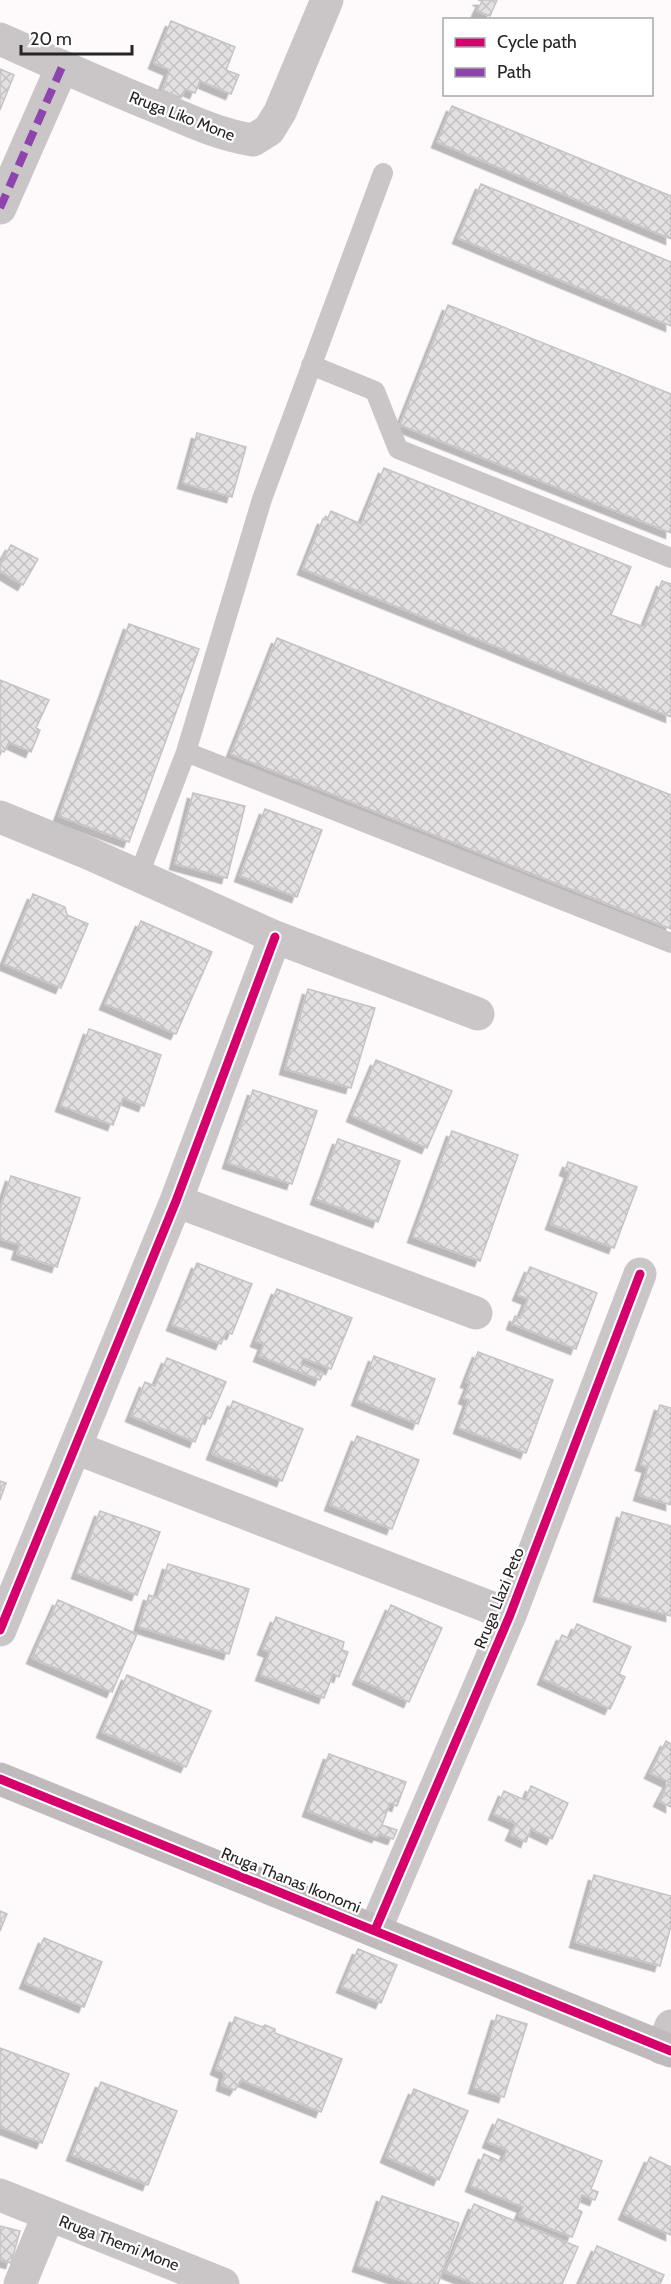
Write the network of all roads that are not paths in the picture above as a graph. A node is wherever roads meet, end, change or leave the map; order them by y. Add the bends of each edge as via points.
1 (327, 0) edge
2 (0, 39) edge
3 (62, 67) junction
4 (383, 173) dead end
5 (0, 208) edge
6 (311, 365) junction
7 (671, 558) edge
8 (186, 752) junction
9 (0, 817) edge
10 (138, 877) junction
11 (275, 937) junction
12 (671, 943) edge
13 (478, 1014) dead end
14 (176, 1201) junction
15 (640, 1274) dead end
16 (476, 1313) dead end
17 (76, 1448) junction
18 (510, 1615) junction
19 (0, 1630) edge
20 (0, 1779) edge
21 (375, 1930) junction
22 (668, 2041) edge
23 (0, 2195) edge
24 (48, 2216) junction
25 (20, 2284) edge
26 (223, 2284) edge

1 - 3 street, Rruga Liko Mone via 280,112 268,130 253,140 230,137
2 - 3 street, Rruga Liko Mone
3 - 5 street
4 - 6 lane
6 - 7 lane via 375,392 398,448
6 - 8 lane via 262,499
8 - 10 lane
8 - 12 lane
9 - 10 street
10 - 11 street
11 - 13 street
11 - 14 street
14 - 16 street
14 - 17 street
15 - 18 street, Rruga Llazi Peto
17 - 18 street
17 - 19 street
18 - 21 street, Rruga Llazi Peto
20 - 21 street, Rruga Thanas Ikonomi
21 - 22 street, Rruga Thanas Ikonomi
23 - 24 street, Rruga Themi Mone
24 - 25 street, Rruga Themi Mone
24 - 26 street, Rruga Themi Mone

